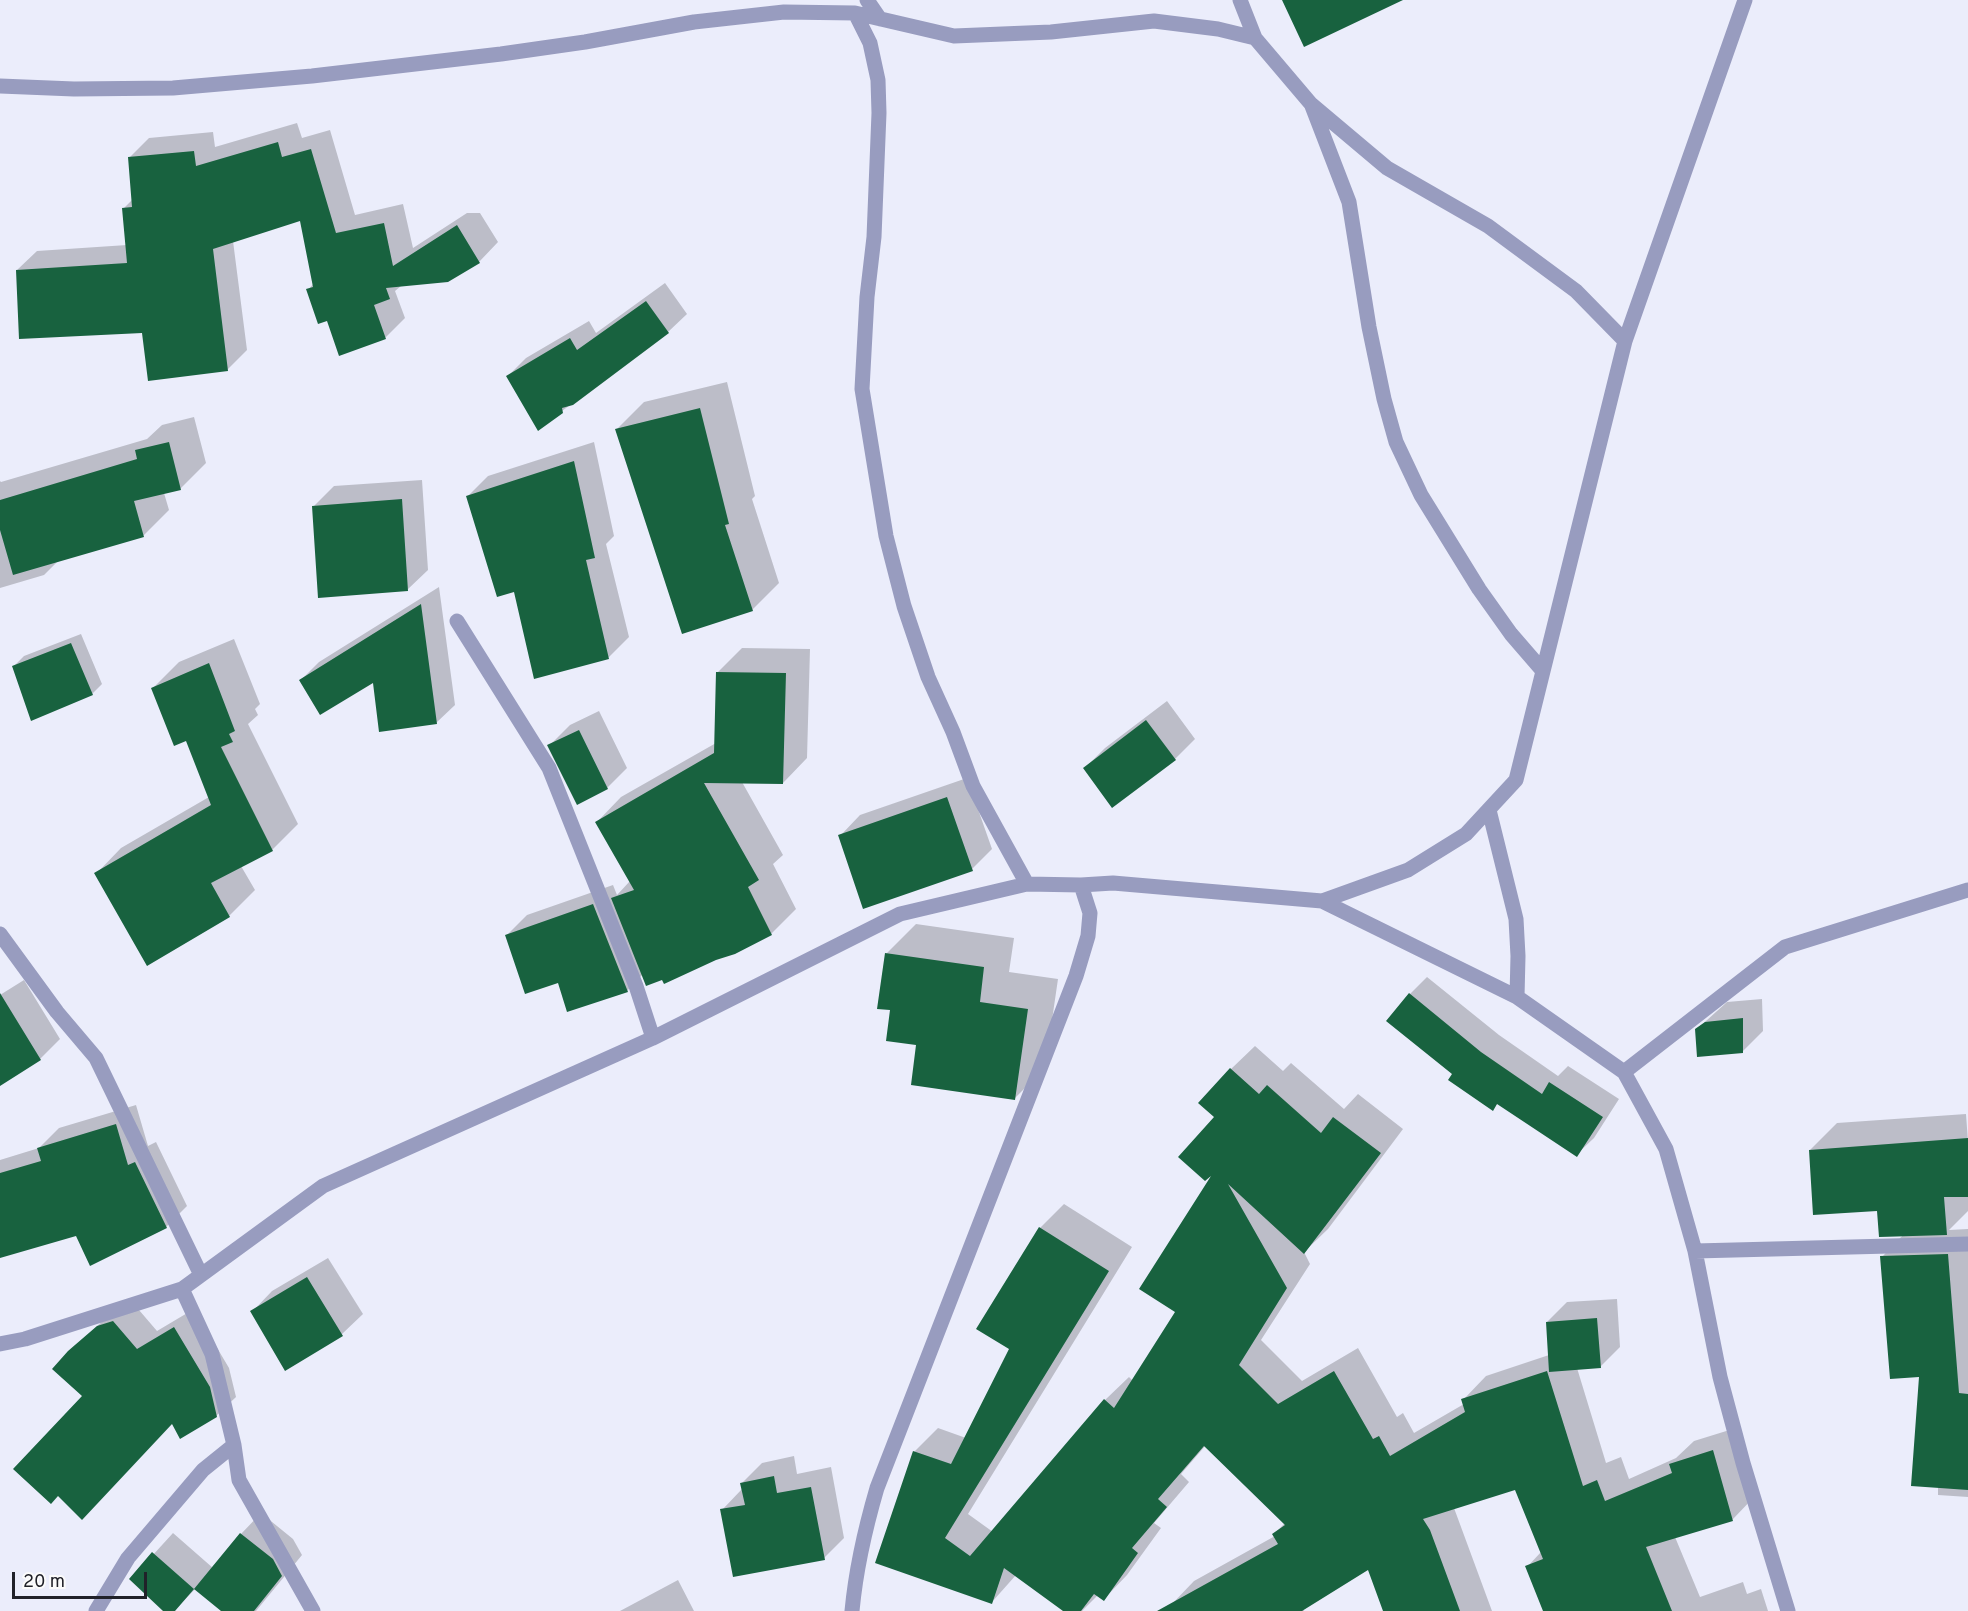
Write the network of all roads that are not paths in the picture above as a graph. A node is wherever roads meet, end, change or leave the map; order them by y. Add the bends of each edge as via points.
1 (867, 0) edge
2 (1240, 0) edge
3 (1745, 0) edge
4 (855, 13) junction
5 (880, 20) junction
6 (1256, 38) junction
7 (0, 86) edge
8 (1311, 104) junction
9 (1625, 341) junction
10 (457, 621) dead end
11 (1543, 671) junction
12 (1489, 810) junction
13 (1028, 884) junction
14 (1081, 885) junction
15 (1968, 890) edge
16 (1322, 901) junction
17 (0, 934) edge
18 (1517, 997) junction
19 (653, 1038) junction
20 (1624, 1072) junction
21 (1968, 1244) edge
22 (1695, 1251) junction
23 (201, 1275) junction
24 (182, 1289) junction
25 (0, 1344) edge
26 (234, 1445) junction
27 (96, 1611) edge
28 (313, 1611) edge
29 (852, 1611) edge
30 (1788, 1611) edge

1 - 5 street
2 - 6 street
3 - 9 street
4 - 5 street
4 - 7 street via 784,12 501,54 173,88
4 - 13 street via 870,43 878,80 874,237 862,389 886,536 928,677 974,786
5 - 6 street via 954,36 1050,32 1154,21
6 - 8 street
8 - 9 street via 1387,168 1488,226 1576,291
8 - 11 street via 1349,202 1369,327 1396,442 1421,495 1479,589
9 - 11 street
10 - 19 street via 549,768
11 - 12 street via 1516,780
12 - 16 street via 1466,834 1408,870
12 - 18 street via 1516,919
13 - 14 street
13 - 19 street via 900,914
14 - 16 street via 1113,883
14 - 29 street via 1090,913 1088,936 1076,976 877,1488 856,1572
15 - 20 street via 1785,947
16 - 18 street
17 - 23 street via 96,1058
18 - 20 street
19 - 23 street via 323,1186
20 - 22 street via 1666,1149
21 - 22 street
22 - 30 street via 1720,1377
23 - 24 street
24 - 25 street
24 - 26 street via 212,1354
26 - 27 street via 203,1470 128,1558
26 - 28 street via 239,1480

